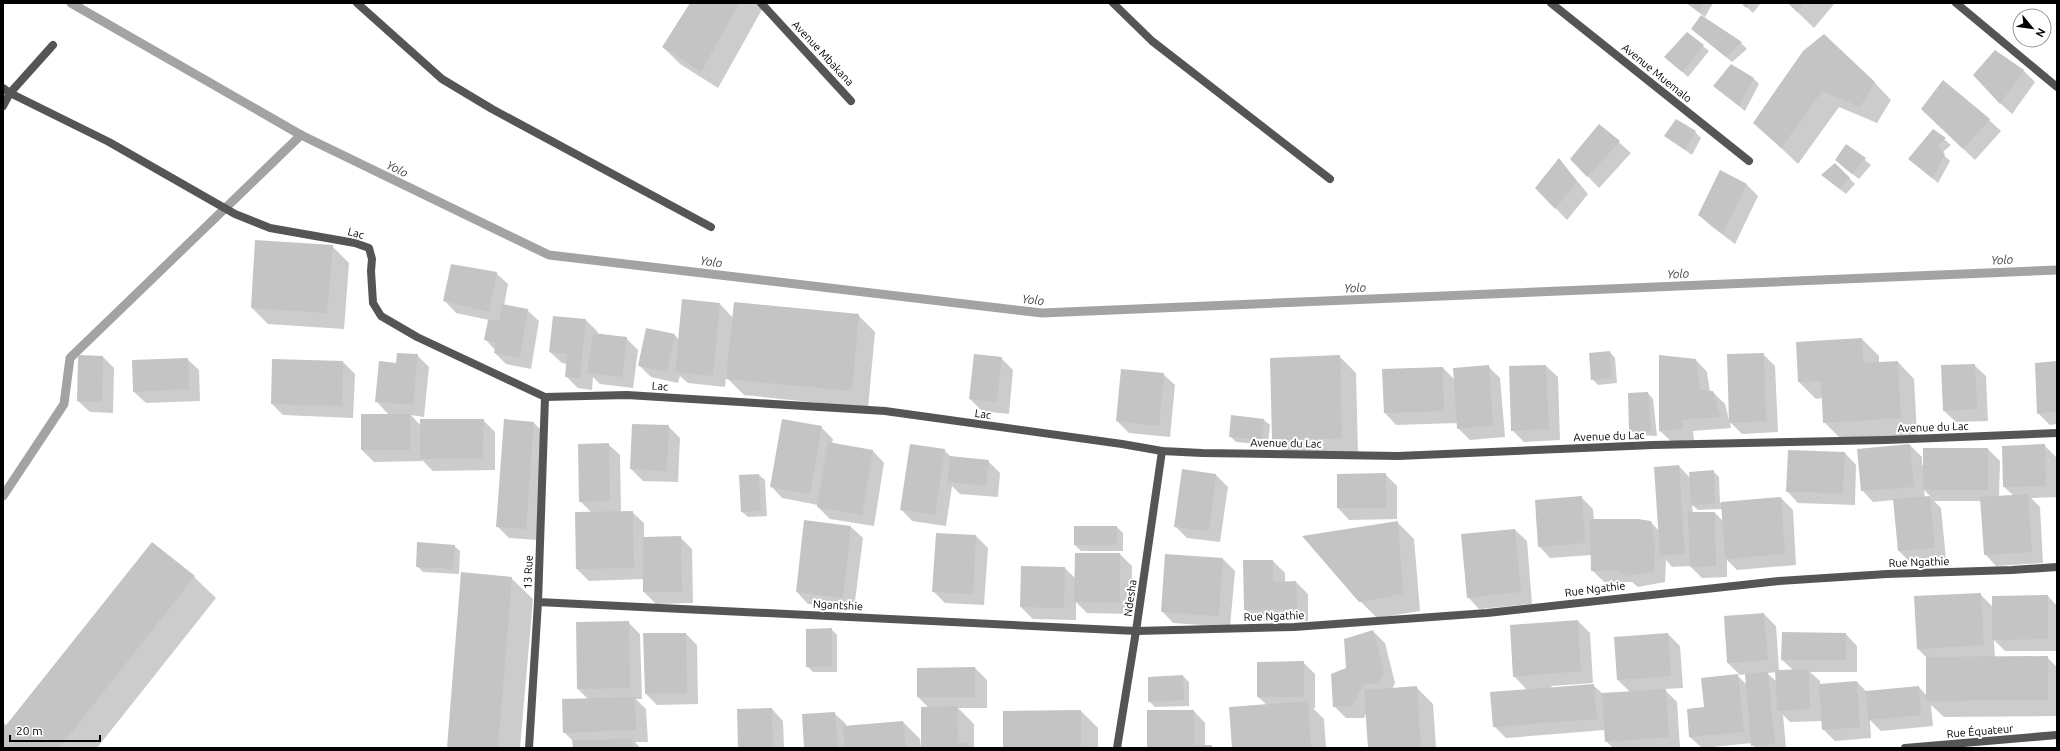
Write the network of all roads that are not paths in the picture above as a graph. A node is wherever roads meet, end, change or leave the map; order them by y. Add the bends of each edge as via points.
1 (357, 3) edge
2 (762, 3) edge
3 (1113, 3) edge
4 (1551, 3) edge
5 (1956, 3) edge
6 (53, 45) dead end
7 (2057, 87) edge
8 (6, 91) edge
9 (851, 101) dead end
10 (3, 106) edge
11 (1749, 161) dead end
12 (1330, 179) dead end
13 (711, 227) dead end
14 (545, 396) junction
15 (2057, 433) edge
16 (1162, 451) junction
17 (2057, 567) edge
18 (538, 602) junction
19 (1136, 631) junction
20 (2057, 735) edge
21 (529, 748) edge
22 (1117, 748) edge
23 (1904, 748) edge

1 - 13 street via 442,79 492,109
2 - 9 street, Avenue Mbakana
3 - 12 street via 1152,41
4 - 11 street, Avenue Muemalo
5 - 7 street
6 - 8 street
8 - 10 street
8 - 14 street, Lac via 109,142 235,214 270,228 355,243 368,248 372,259 373,303 381,316 417,337
14 - 16 street, Lac via 627,394 884,411
14 - 18 street, 13 Rue
15 - 16 street, Avenue du Lac via 1653,445 1398,456
16 - 19 street, Ndesha
17 - 19 street, Rue Ngathie via 1779,581 1487,613 1294,627
18 - 19 street, Ngantshie
18 - 21 street, 13 Rue
19 - 22 street, Ndesha
20 - 23 street, Rue Équateur

